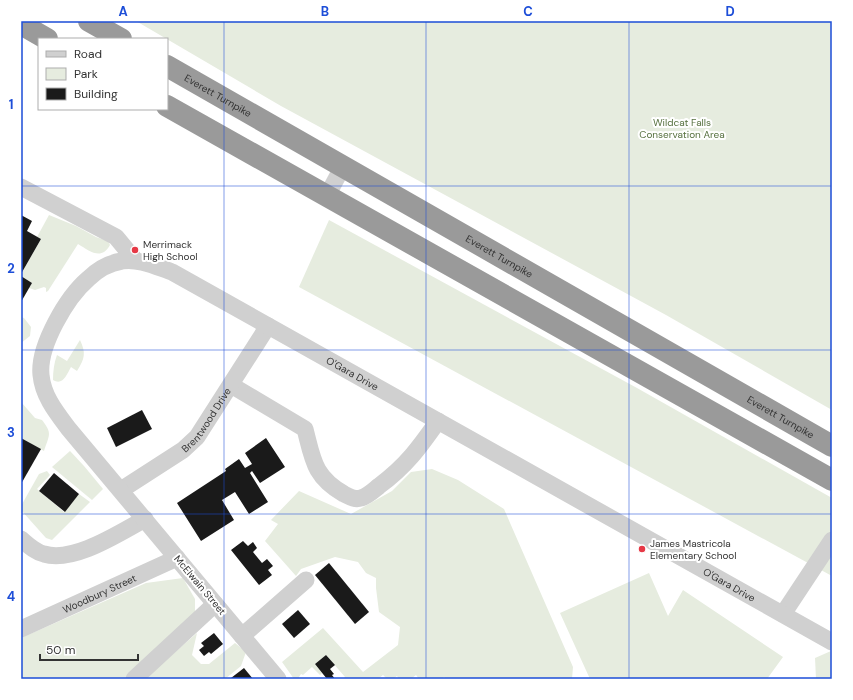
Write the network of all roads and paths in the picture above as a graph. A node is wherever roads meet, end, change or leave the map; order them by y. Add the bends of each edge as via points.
1 (89, 21) edge
2 (21, 24) edge
3 (45, 38) edge
4 (119, 38) edge
5 (168, 67) edge
6 (168, 107) edge
7 (343, 166) junction
8 (21, 187) edge
9 (327, 196) junction
10 (135, 260) junction
11 (268, 326) junction
12 (231, 385) junction
13 (438, 421) junction
14 (832, 446) edge
15 (832, 480) edge
16 (121, 490) junction
17 (145, 519) junction
18 (21, 539) edge
19 (832, 540) edge
20 (177, 558) junction
21 (306, 580) dead end
22 (215, 604) junction
23 (783, 614) junction
24 (21, 629) edge
25 (242, 636) junction
26 (832, 642) edge
27 (134, 679) edge
28 (278, 679) edge

1 - 4 highway
2 - 3 highway
5 - 7 highway, Everett Turnpike
6 - 9 highway
7 - 9 street
7 - 14 highway, Everett Turnpike
8 - 10 street via 116,237
9 - 15 highway
10 - 11 street, O'Gara Drive via 172,272
10 - 16 street, O'Gara Drive via 110,264 86,280 75,292 48,336 41,362 43,386 51,404
11 - 12 street, Brentwood Drive
11 - 13 street, O'Gara Drive
12 - 13 street via 305,429 318,472 330,485 354,499 362,498 401,468 421,446
12 - 16 street, Brentwood Drive via 197,437 183,450
13 - 23 street, O'Gara Drive
16 - 17 street, McElwain Street
17 - 18 street via 89,549 57,556 33,549
17 - 20 street, McElwain Street
19 - 23 street
20 - 22 street, McElwain Street
20 - 24 street, Woodbury Street
21 - 25 street
22 - 25 street, McElwain Street
22 - 27 street
23 - 26 street, O'Gara Drive
25 - 28 street, McElwain Street

